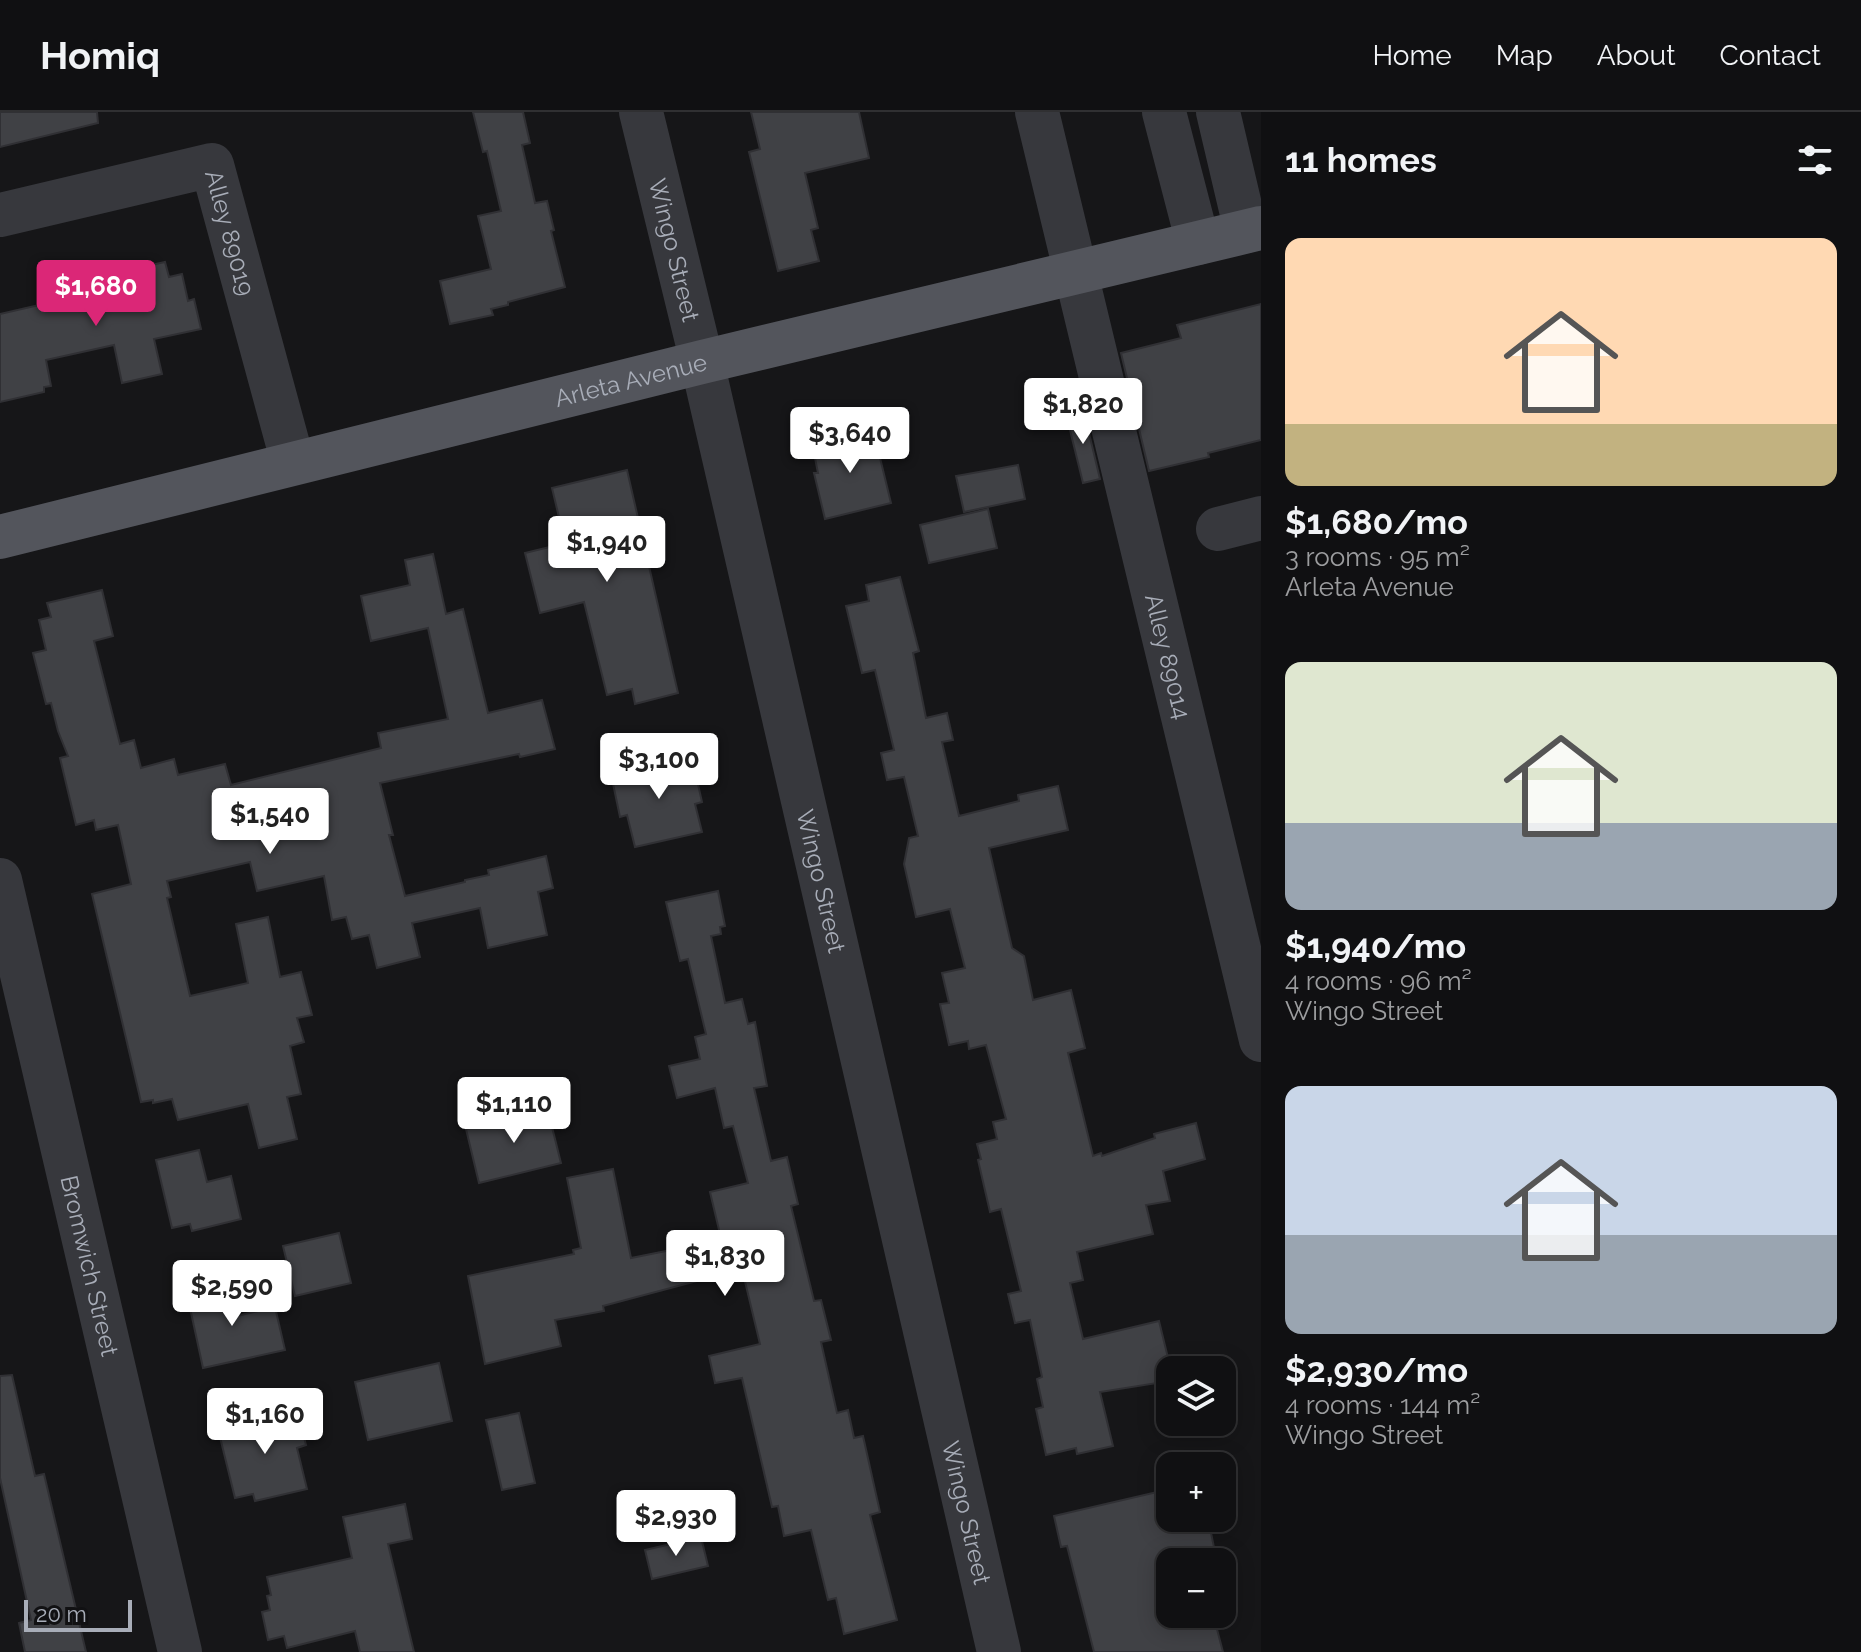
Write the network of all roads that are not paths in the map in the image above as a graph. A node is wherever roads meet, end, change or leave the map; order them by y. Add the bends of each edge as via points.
1 (641, 112) edge
2 (1037, 112) edge
3 (1164, 112) edge
4 (1218, 112) edge
5 (0, 215) edge
6 (1253, 229) edge
7 (1198, 243) junction
8 (1078, 273) junction
9 (702, 362) junction
10 (293, 463) junction
11 (1261, 518) edge
12 (1218, 529) dead end
13 (0, 537) edge
14 (0, 880) edge
15 (1261, 1040) edge
16 (180, 1652) edge
17 (999, 1652) edge

1 - 9 street, Wingo Street
2 - 8 street, Alley 89014
3 - 7 street
4 - 6 street
5 - 10 street, Alley 89019 via 212,165
6 - 7 main road, Arleta Avenue
7 - 8 main road, Arleta Avenue
8 - 9 main road, Arleta Avenue
8 - 15 street, Alley 89014
9 - 10 main road, Arleta Avenue
9 - 17 street, Wingo Street
10 - 13 main road, Arleta Avenue
11 - 12 street
14 - 16 street, Bromwich Street

